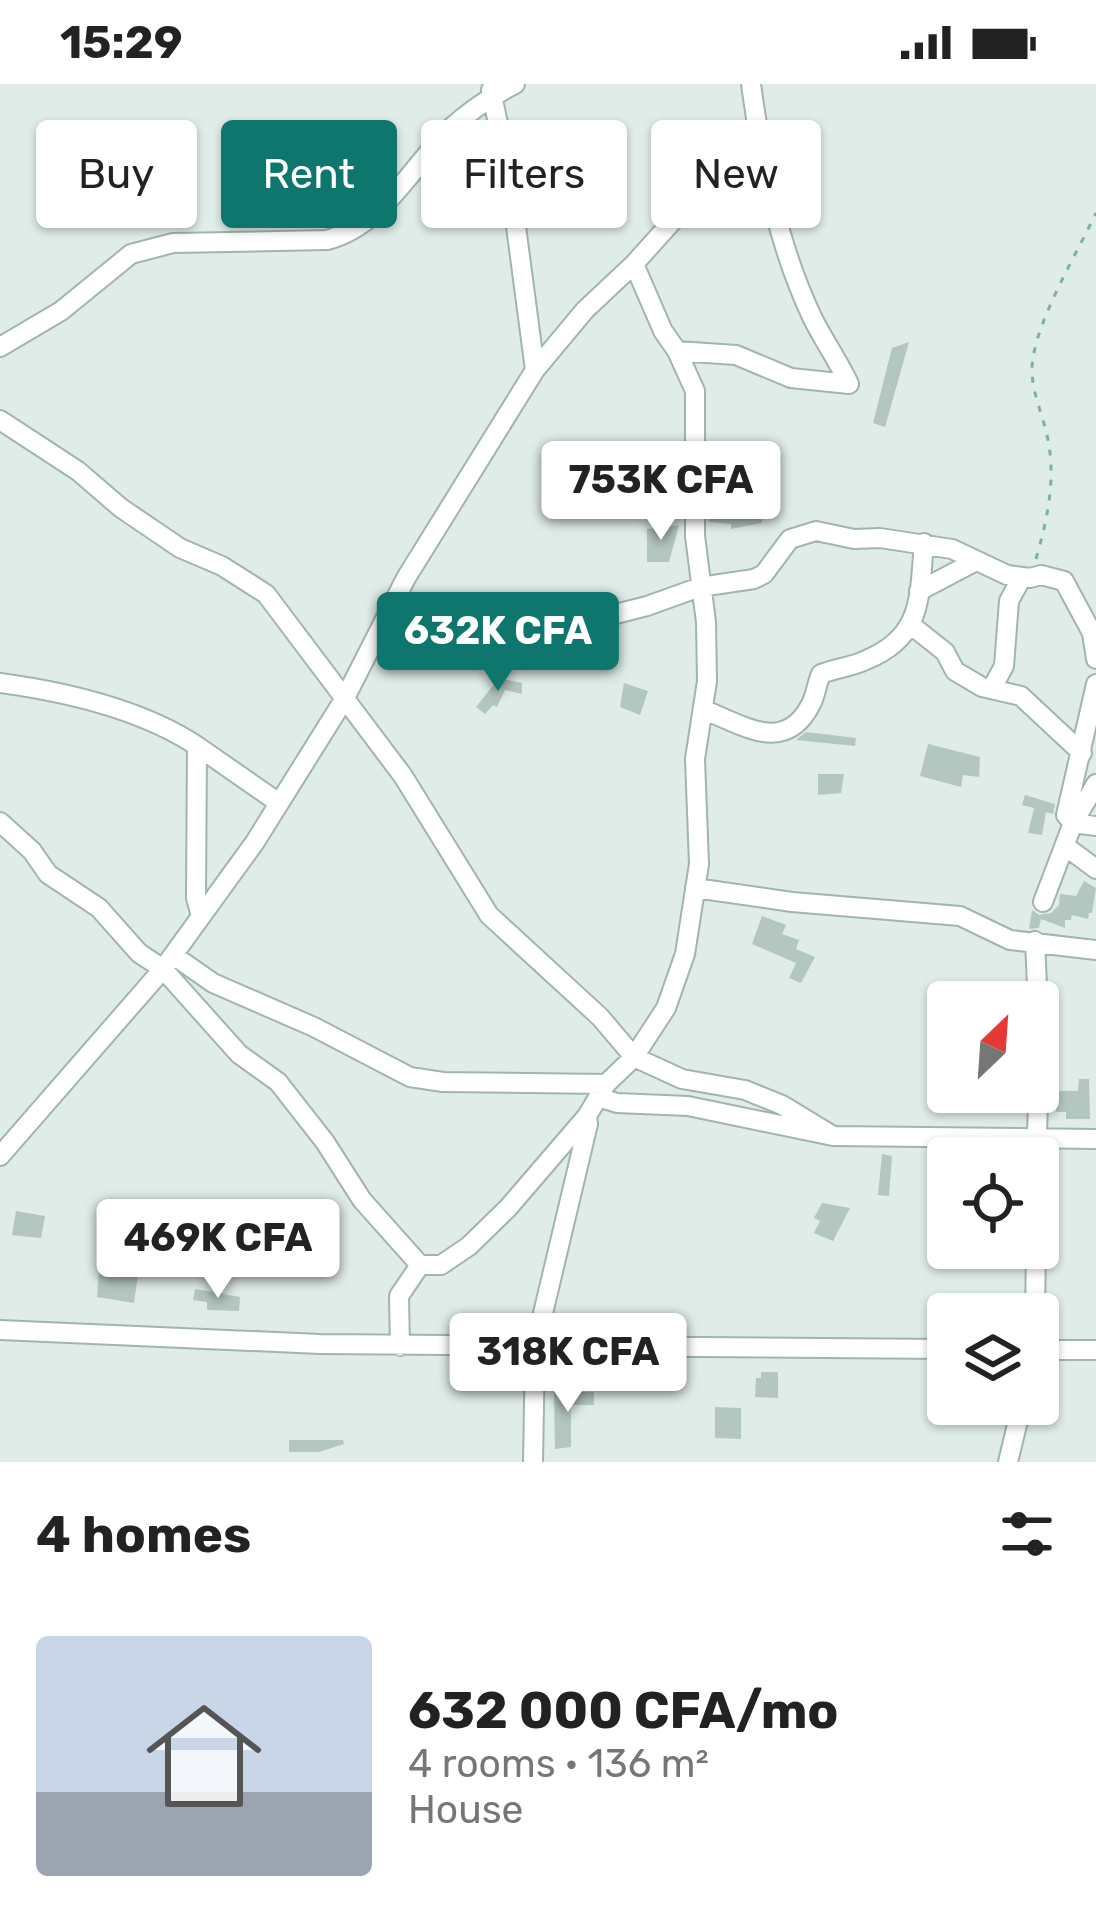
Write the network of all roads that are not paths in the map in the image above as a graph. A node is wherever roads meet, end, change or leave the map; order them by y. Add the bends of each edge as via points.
1 (515, 84) edge
2 (751, 84) edge
3 (491, 90) edge
4 (756, 120) edge
5 (667, 228) edge
6 (780, 228) edge
7 (634, 264) junction
8 (0, 346) edge
9 (677, 351) junction
10 (535, 370) junction
11 (0, 420) edge
12 (924, 543) junction
13 (976, 561) junction
14 (1026, 578) junction
15 (700, 586) junction
16 (919, 591) junction
17 (391, 607) junction
18 (911, 625) junction
19 (1096, 659) edge
20 (0, 683) edge
21 (1096, 684) edge
22 (992, 688) junction
23 (344, 698) junction
24 (704, 710) junction
25 (197, 746) junction
26 (1082, 753) junction
27 (1096, 784) edge
28 (279, 803) junction
29 (0, 822) edge
30 (1073, 823) junction
31 (1096, 826) edge
32 (1065, 847) junction
33 (1096, 869) edge
34 (695, 888) junction
35 (1042, 902) dead end
36 (201, 916) junction
37 (1035, 941) junction
38 (1096, 950) edge
39 (168, 962) junction
40 (634, 1057) junction
41 (602, 1091) junction
42 (586, 1116) junction
43 (833, 1136) junction
44 (1036, 1137) edge
45 (1096, 1138) edge
46 (927, 1142) edge
47 (1059, 1144) edge
48 (0, 1156) edge
49 (420, 1265) junction
50 (0, 1330) edge
51 (400, 1346) junction
52 (535, 1347) junction
53 (927, 1349) edge
54 (1059, 1350) edge
55 (1096, 1351) edge
56 (1017, 1425) edge
57 (533, 1462) edge
58 (1009, 1462) edge

1 - 3 street
2 - 4 street
3 - 8 street via 350,234 173,243 131,254 61,311
3 - 10 street
5 - 7 street
6 - 9 street via 812,316 849,384 791,378 736,355
7 - 9 street
7 - 10 street
9 - 15 street via 696,405
10 - 17 street
11 - 23 street via 181,548 266,594
12 - 13 street
12 - 15 street via 815,531 790,539 764,574
12 - 16 street
13 - 14 street
13 - 16 street
14 - 19 street via 1041,575 1071,589
14 - 22 street via 1009,602 1004,666
15 - 17 street via 536,629
15 - 24 street
16 - 18 street
17 - 23 street
18 - 22 street via 955,671
18 - 24 street via 867,660 821,674 799,720 770,734
20 - 25 street via 130,713
21 - 26 street
22 - 26 street via 1021,696
23 - 28 street
23 - 40 street via 489,915
24 - 34 street via 695,759
25 - 28 street
25 - 36 street
26 - 30 street via 1066,814
27 - 30 street
28 - 36 street
29 - 39 street via 139,953
30 - 31 street
30 - 32 street
32 - 33 street
32 - 35 street
34 - 37 street via 961,916 1010,940
34 - 40 street via 666,1008
36 - 39 street
37 - 38 street
37 - 44 street
39 - 41 street via 410,1077
39 - 48 street
39 - 49 street via 239,1054 278,1082
40 - 41 street
40 - 43 street via 682,1079 763,1098
41 - 42 street
41 - 43 street via 617,1103 688,1106
42 - 49 street via 469,1246 441,1264
42 - 52 street
43 - 46 street
45 - 47 street
49 - 51 street via 399,1296
50 - 51 street
51 - 52 street
52 - 53 street
52 - 57 street
54 - 55 street
56 - 58 street

